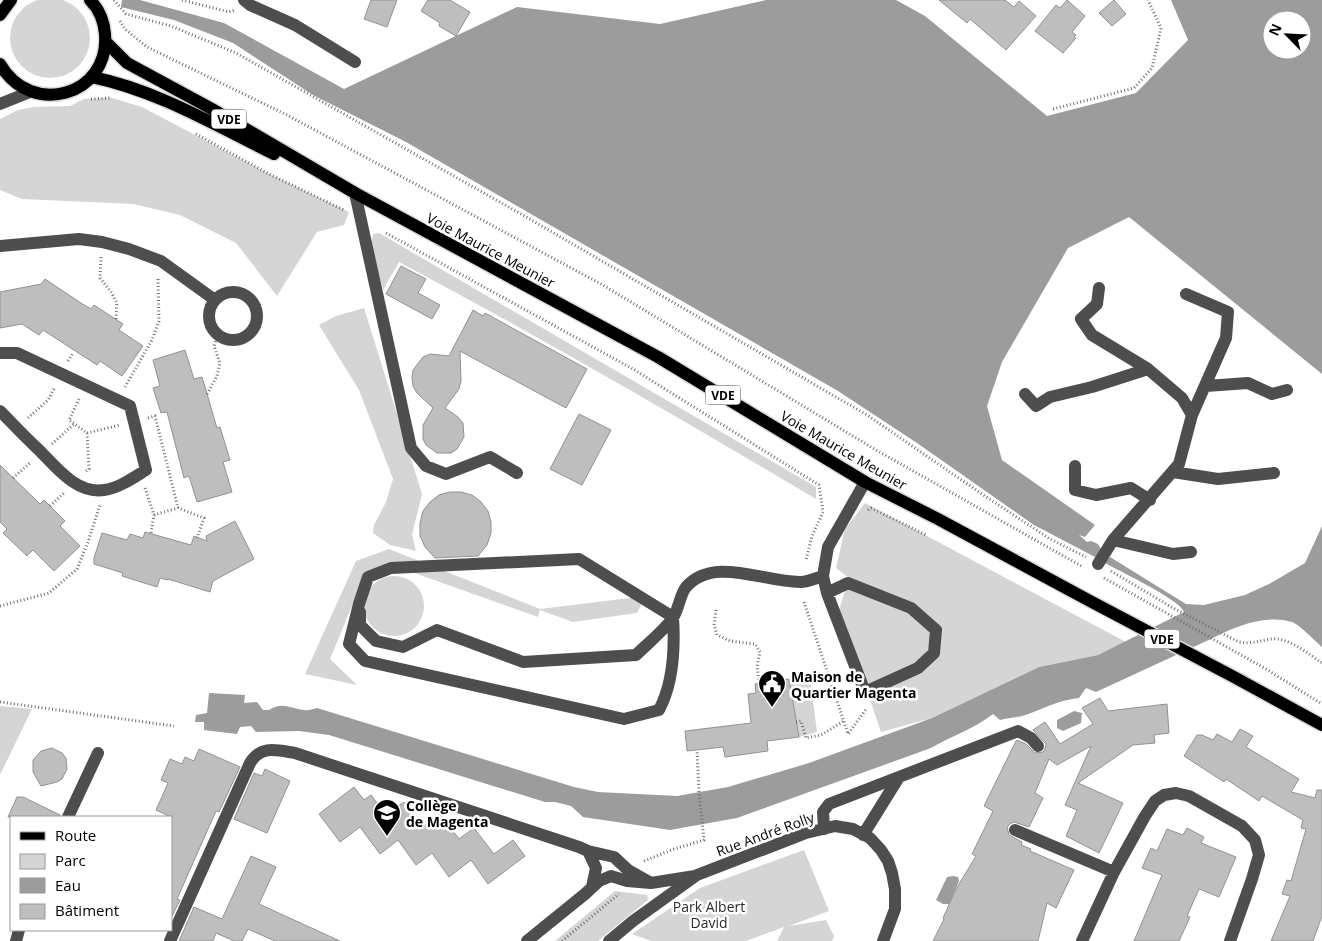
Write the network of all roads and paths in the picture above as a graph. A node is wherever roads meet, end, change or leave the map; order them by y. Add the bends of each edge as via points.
1 (10, 0) edge
2 (90, 0) edge
3 (114, 0) edge
4 (182, 0) edge
5 (1148, 0) edge
6 (247, 2) edge
7 (115, 14) dead end
8 (0, 15) edge
9 (106, 42) junction
10 (356, 62) dead end
11 (0, 64) edge
12 (92, 76) junction
13 (30, 92) junction
14 (112, 98) dead end
15 (84, 99) dead end
16 (0, 104) edge
17 (1053, 109) dead end
18 (188, 130) dead end
19 (355, 193) junction
20 (349, 212) dead end
21 (386, 233) dead end
22 (102, 242) junction
23 (0, 246) edge
24 (161, 261) junction
25 (1099, 288) dead end
26 (1186, 294) dead end
27 (215, 300) junction
28 (116, 320) dead end
29 (218, 334) junction
30 (73, 352) dead end
31 (0, 353) edge
32 (1148, 369) junction
33 (61, 375) junction
34 (85, 385) junction
35 (1206, 386) junction
36 (1287, 390) dead end
37 (207, 394) dead end
38 (1025, 394) dead end
39 (118, 400) junction
40 (0, 411) edge
41 (1192, 415) junction
42 (135, 422) junction
43 (16, 428) junction
44 (1075, 466) dead end
45 (1173, 472) junction
46 (1274, 472) dead end
47 (517, 473) dead end
48 (140, 474) junction
49 (865, 482) junction
50 (104, 490) junction
51 (1150, 500) junction
52 (178, 508) junction
53 (862, 513) dead end
54 (154, 515) junction
55 (151, 533) dead end
56 (926, 535) dead end
57 (197, 538) dead end
58 (1113, 540) junction
59 (1192, 552) dead end
60 (806, 560) dead end
61 (1096, 570) junction
62 (823, 576) junction
63 (827, 593) junction
64 (804, 602) dead end
65 (359, 604) junction
66 (0, 606) edge
67 (716, 610) dead end
68 (673, 617) junction
69 (1322, 663) edge
70 (759, 680) dead end
71 (873, 701) dead end
72 (0, 702) edge
73 (1322, 704) edge
74 (844, 721) junction
75 (796, 722) dead end
76 (174, 726) dead end
77 (1322, 726) edge
78 (1038, 746) dead end
79 (697, 750) dead end
80 (98, 753) dead end
81 (899, 777) junction
82 (68, 816) edge
83 (824, 828) junction
84 (1015, 830) dead end
85 (863, 835) junction
86 (588, 851) junction
87 (641, 862) dead end
88 (1114, 872) junction
89 (697, 876) junction
90 (651, 883) junction
91 (592, 887) junction
92 (623, 891) dead end
93 (170, 941) edge
94 (527, 941) edge
95 (562, 941) edge
96 (609, 941) edge
97 (883, 941) edge
98 (1082, 941) edge
99 (1230, 941) edge

1 - 8 main road
2 - 9 main road via 105,28
3 - 61 path via 126,14 171,26 236,53 513,209 867,415
4 - 6 path via 229,12
5 - 17 path via 1161,28 1152,68 1134,88
6 - 10 street via 295,25
7 - 61 path via 147,47 287,116 601,284 876,450
9 - 12 main road via 104,55
9 - 19 main road, Voie Maurice Meunier / VDE via 127,63 212,108
11 - 13 main road via 17,85
12 - 13 main road via 63,94
12 - 19 main road, Voie Maurice Meunier / VDE via 118,82 165,101
13 - 16 street
14 - 15 path
18 - 20 path
19 - 47 street via 411,448 426,466 446,474 490,457
19 - 49 main road, Voie Maurice Meunier / VDE via 658,357
21 - 60 path via 633,369 820,484 823,512
22 - 23 street via 79,239
22 - 24 street
22 - 28 path via 100,278 117,303
24 - 27 street
24 - 39 path via 157,281 159,321 152,340
25 - 32 street via 1098,304 1081,319 1092,335
26 - 35 street via 1228,312 1226,338
27 - 29 street via 210,322
27 - 29 street via 229,293 244,295 251,300 257,314 253,330 240,339 224,338
29 - 37 path via 214,346 220,363
30 - 33 path
31 - 33 street via 17,353
32 - 38 street via 1050,397 1036,406
32 - 41 street via 1182,398
33 - 34 street
33 - 43 path via 48,400
34 - 39 street
34 - 42 path via 69,420 74,424 87,433
35 - 36 street via 1248,383 1272,394
35 - 41 street
39 - 42 street via 130,406
40 - 43 street
41 - 45 street via 1179,464
42 - 48 street via 146,470
42 - 52 path via 155,416
43 - 50 street via 70,480 93,490
44 - 51 street via 1075,490 1096,495 1131,488
45 - 46 street via 1218,479
45 - 51 street
48 - 50 street
48 - 54 path
49 - 62 street via 828,547
49 - 77 main road, Voie Maurice Meunier / VDE
50 - 66 path via 77,569 49,593
51 - 58 street
52 - 54 path
52 - 57 path via 204,518
53 - 56 path via 871,508
54 - 55 path
58 - 59 street via 1173,554
58 - 61 street
61 - 69 path via 1239,642 1250,644 1274,639 1298,646
61 - 73 path
62 - 63 street
62 - 68 street via 802,582 778,581 726,570 709,573 685,588
63 - 63 street via 865,692 918,668 934,653 936,630 911,608 848,583
64 - 74 path
65 - 68 street via 368,577 391,568 579,559
65 - 68 street via 360,625 376,641 403,647 438,630 524,662 636,655
65 - 68 street via 349,644 365,661 624,719 658,710 666,696 675,647
67 - 70 path via 714,625 717,635 730,641 755,644 760,652
71 - 74 path via 848,734
72 - 76 path
74 - 75 path via 806,738 802,720
78 - 81 street via 1018,731
79 - 87 path via 704,840
80 - 82 street
81 - 83 street via 828,804 823,812
81 - 85 street
83 - 85 street, Rue André Rolly via 844,827
83 - 89 street, Rue André Rolly
84 - 88 street
85 - 97 street, Rue André Rolly via 881,850 892,873 895,909
86 - 90 street via 614,857 628,870
86 - 91 street via 596,868
86 - 93 street via 295,753 262,750 250,763
88 - 98 street
88 - 99 street via 1145,816 1155,801 1164,795 1189,796 1242,826 1255,840 1258,856
89 - 90 street
89 - 96 street, Rue André Rolly
90 - 91 street via 611,876
91 - 94 street
92 - 95 path

